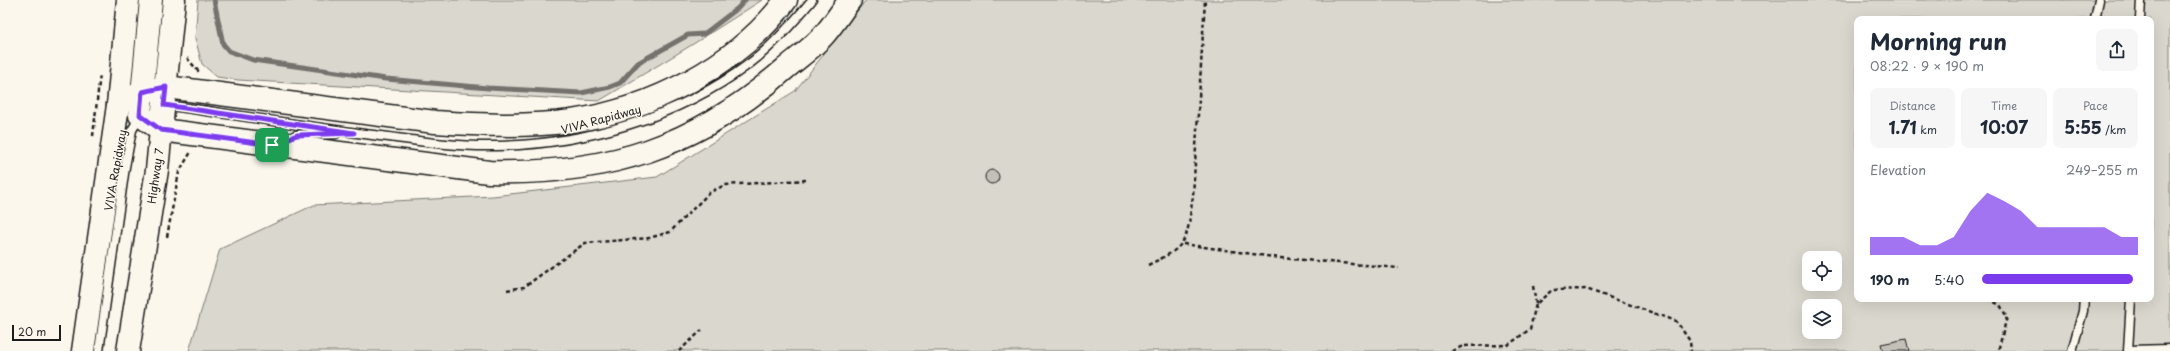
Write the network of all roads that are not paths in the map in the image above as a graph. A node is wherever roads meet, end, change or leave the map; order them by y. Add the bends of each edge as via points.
1 (128, 0) edge
2 (151, 0) edge
3 (174, 0) edge
4 (786, 0) edge
5 (812, 0) edge
6 (850, 0) edge
7 (2099, 0) edge
8 (2141, 0) edge
9 (2096, 16) edge
10 (2140, 16) edge
11 (142, 92) junction
12 (165, 96) junction
13 (118, 105) junction
14 (140, 115) junction
15 (161, 130) junction
16 (354, 133) junction
17 (272, 145) junction
18 (2084, 302) edge
19 (2131, 302) edge
20 (2170, 349) edge
21 (2129, 350) edge
22 (83, 351) edge
23 (99, 351) edge
24 (128, 351) edge
25 (2072, 351) edge

1 - 13 main road
2 - 11 main road
3 - 12 main road, Highway 7
4 - 12 main road via 750,39 691,80 616,111 572,121 501,124 435,122
5 - 16 lane, VIVA Rapidway via 792,25 749,64 704,93 638,122 564,141 496,146 443,144
6 - 17 main road via 822,36 757,94 690,135 638,155 593,166 531,173 489,172
7 - 9 lane
8 - 10 lane
11 - 12 main road
11 - 13 main road
11 - 14 main road
12 - 14 lane
12 - 15 main road, Highway 7
12 - 16 lane, VIVA Rapidway
13 - 22 main road
14 - 15 main road
14 - 23 lane, VIVA Rapidway via 132,130 125,167
15 - 17 main road
15 - 24 main road, Highway 7
16 - 17 lane, VIVA Rapidway via 297,135
18 - 25 lane
19 - 21 lane
20 - 21 lane

